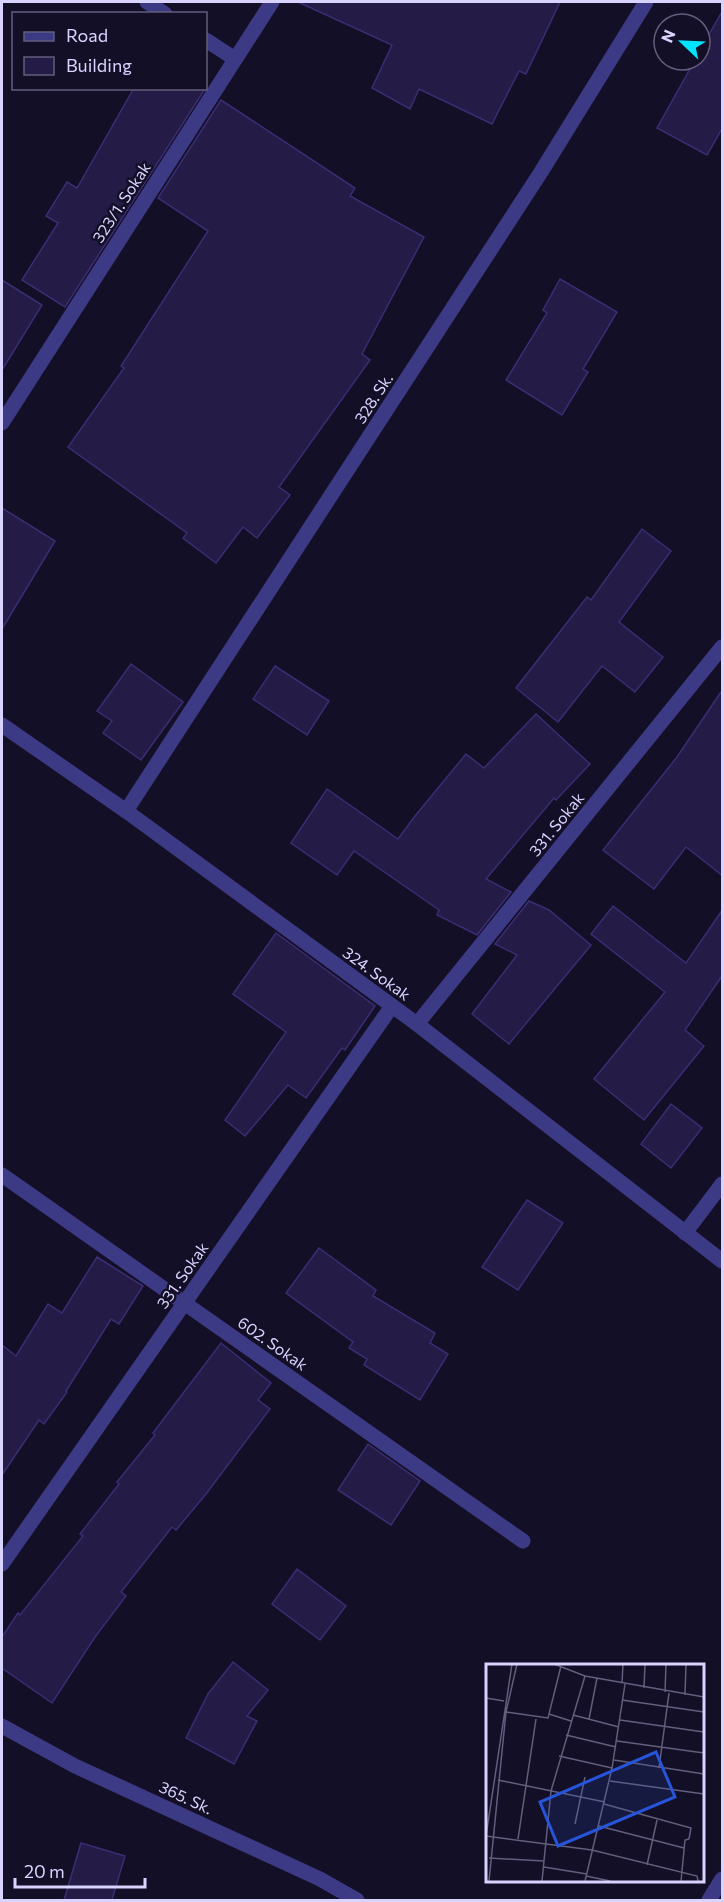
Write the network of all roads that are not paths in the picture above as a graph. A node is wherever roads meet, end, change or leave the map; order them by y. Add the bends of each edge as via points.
1 (147, 2) edge
2 (272, 2) edge
3 (646, 2) edge
4 (162, 12) edge
5 (207, 41) edge
6 (235, 59) junction
7 (2, 423) edge
8 (723, 647) edge
9 (2, 725) edge
10 (126, 811) junction
11 (392, 1006) junction
12 (417, 1024) junction
13 (2, 1175) edge
14 (723, 1185) edge
15 (685, 1233) junction
16 (723, 1261) edge
17 (184, 1303) junction
18 (523, 1541) dead end
19 (2, 1564) edge
20 (2, 1726) edge
21 (723, 1879) edge
22 (357, 1900) edge
23 (709, 1900) edge

1 - 4 street
2 - 6 street, 323/1. Sokak
3 - 10 street, 328. Sk. via 541,172
5 - 6 street
6 - 7 street, 323/1. Sokak
8 - 12 street, 331. Sokak
9 - 10 street, 324. Sokak
10 - 11 street, 324. Sokak
11 - 12 street, 324. Sokak
11 - 17 street, 331. Sokak
12 - 15 street, 324. Sokak
13 - 17 street, 602. Sokak
14 - 15 street
15 - 16 street, 324. Sokak
17 - 18 street, 602. Sokak
17 - 19 street, 331. Sokak
20 - 22 street, 365. Sk. via 75,1766 320,1879
21 - 23 street

